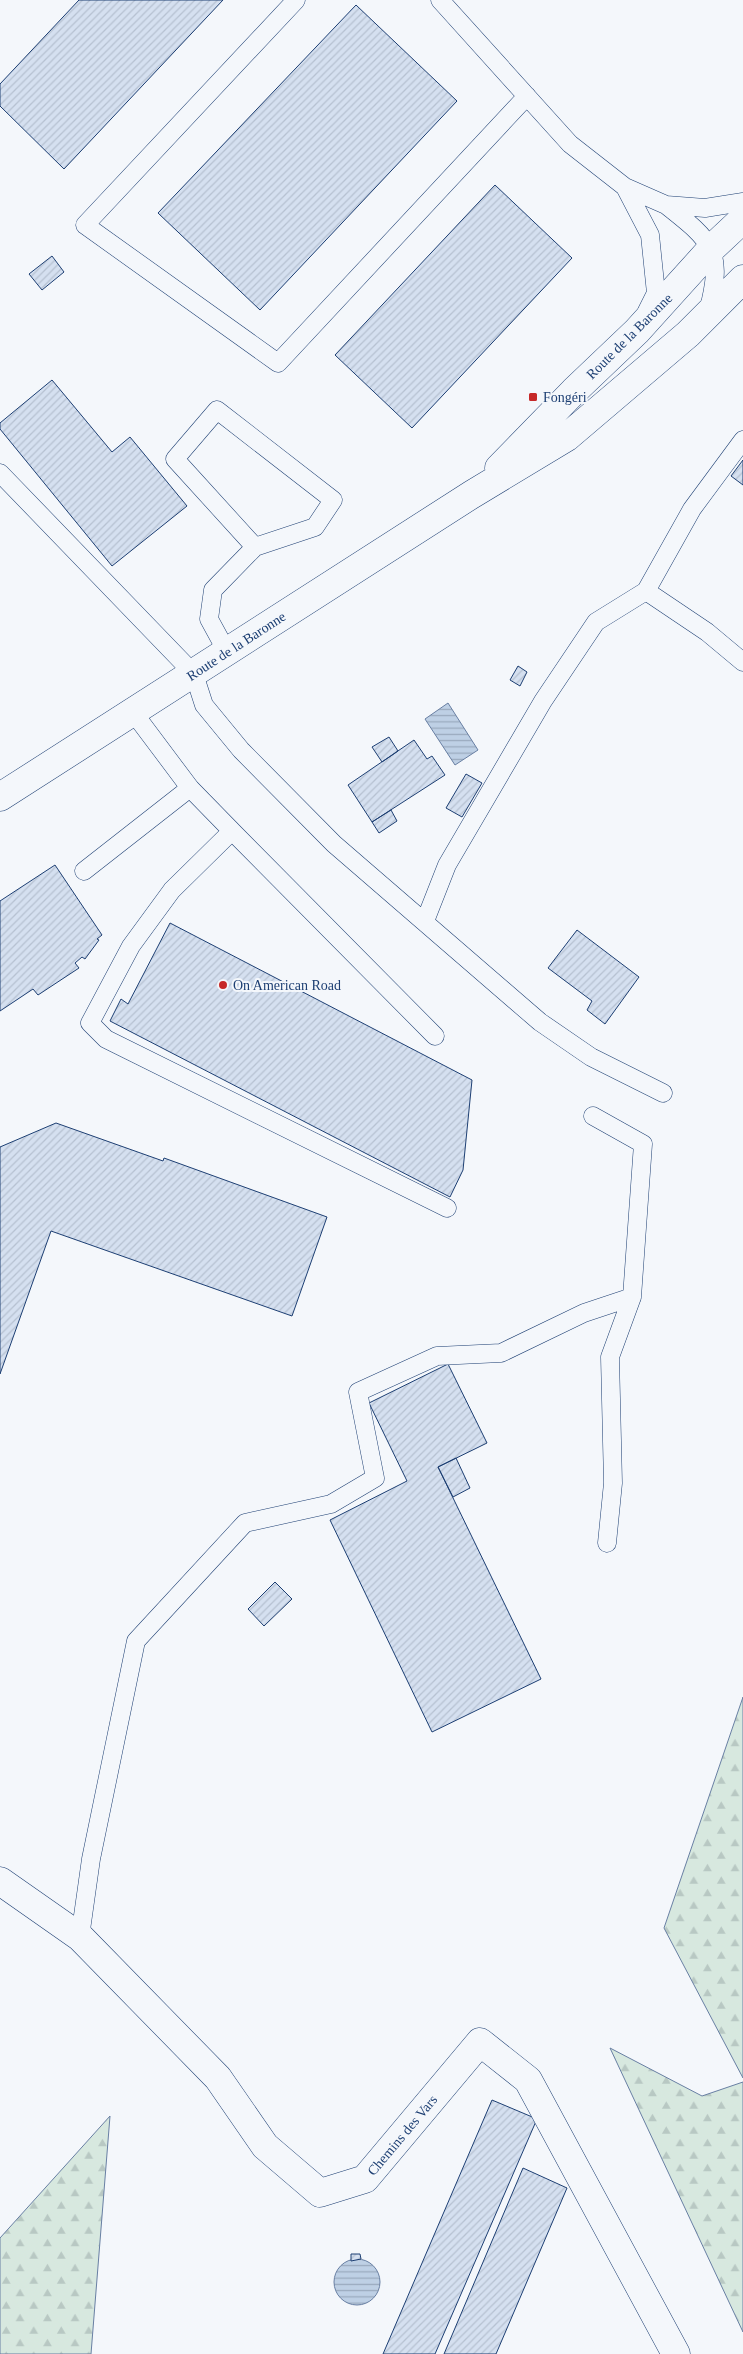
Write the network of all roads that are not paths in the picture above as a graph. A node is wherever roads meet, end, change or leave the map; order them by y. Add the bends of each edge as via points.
1 (296, 0) edge
2 (440, 0) edge
3 (527, 96) junction
4 (625, 187) junction
5 (743, 202) edge
6 (666, 205) junction
7 (743, 219) edge
8 (712, 248) junction
9 (743, 279) edge
10 (707, 317) junction
11 (637, 331) junction
12 (743, 440) edge
13 (0, 473) edge
14 (471, 495) junction
15 (255, 547) junction
16 (646, 591) junction
17 (227, 652) junction
18 (743, 662) edge
19 (194, 674) junction
20 (133, 712) junction
21 (190, 788) junction
22 (0, 797) edge
23 (232, 831) junction
24 (84, 871) dead end
25 (425, 921) junction
26 (435, 1036) dead end
27 (663, 1094) dead end
28 (593, 1116) dead end
29 (447, 1208) dead end
30 (632, 1298) junction
31 (607, 1543) dead end
32 (0, 1881) edge
33 (80, 1937) junction
34 (676, 2354) edge

1 - 3 lane via 84,225 278,363
2 - 3 lane
3 - 4 lane via 570,144
4 - 6 lane
4 - 11 lane via 650,235 656,293
5 - 6 lane via 705,208
6 - 8 lane via 699,231
7 - 8 main road, Route de la Baronne
8 - 10 lane via 716,260
8 - 11 main road, Route de la Baronne
9 - 10 main road, Route de la Baronne
10 - 14 main road, Route de la Baronne via 567,437
11 - 14 main road, Route de la Baronne
12 - 16 lane via 692,510
13 - 19 lane
14 - 17 main road, Route de la Baronne
15 - 15 lane via 175,459 217,410 333,500 315,526
15 - 17 lane via 213,590 209,619
16 - 18 lane via 707,632
16 - 25 lane via 596,622 548,693 447,864
17 - 19 main road, Route de la Baronne
19 - 20 main road, Route de la Baronne
19 - 25 lane via 204,705 241,750 334,844
20 - 21 lane
20 - 22 main road, Route de la Baronne
21 - 23 lane
21 - 24 lane
23 - 26 lane
23 - 29 lane via 172,890 130,946 90,1022 106,1039
25 - 27 lane via 540,1022 591,1057
28 - 30 lane via 643,1144
30 - 31 lane via 610,1357 613,1483
30 - 33 lane via 584,1314 501,1353 438,1356 358,1392 374,1478 331,1504 245,1523 136,1641 91,1859
32 - 33 main road, Chemins des Vars
33 - 34 main road, Chemins des Vars via 218,2078 265,2146 320,2193 365,2179 480,2042 528,2080

